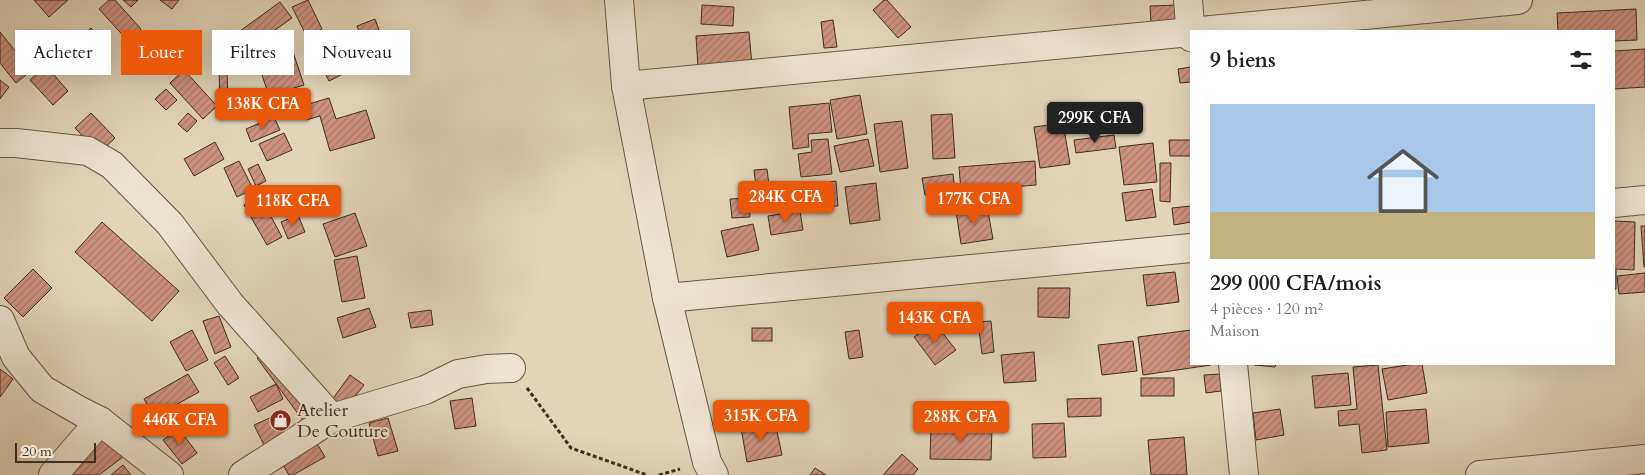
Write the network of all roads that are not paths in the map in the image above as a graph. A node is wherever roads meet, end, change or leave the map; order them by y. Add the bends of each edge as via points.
1 (619, 0) edge
2 (1188, 0) edge
3 (1518, 0) edge
4 (1191, 30) edge
5 (1211, 30) edge
6 (1190, 32) edge
7 (626, 86) junction
8 (0, 143) edge
9 (1645, 200) edge
10 (1615, 203) edge
11 (1190, 248) edge
12 (667, 298) junction
13 (0, 320) edge
14 (1233, 365) edge
15 (511, 368) road end
16 (332, 418) junction
17 (100, 421) junction
18 (1645, 459) edge
19 (53, 475) edge
20 (169, 475) edge
21 (243, 475) edge
22 (714, 475) edge
23 (1244, 475) edge
24 (1480, 475) edge

1 - 7 street
2 - 4 street
3 - 5 street
6 - 7 street
7 - 12 street
8 - 16 street via 88,152 112,165 170,224 230,304
9 - 10 street
11 - 12 street
12 - 22 street via 707,462
13 - 17 street via 16,357 42,389
14 - 23 street
15 - 16 street via 458,374 425,390
16 - 21 street
17 - 19 street
17 - 20 street
18 - 24 street

